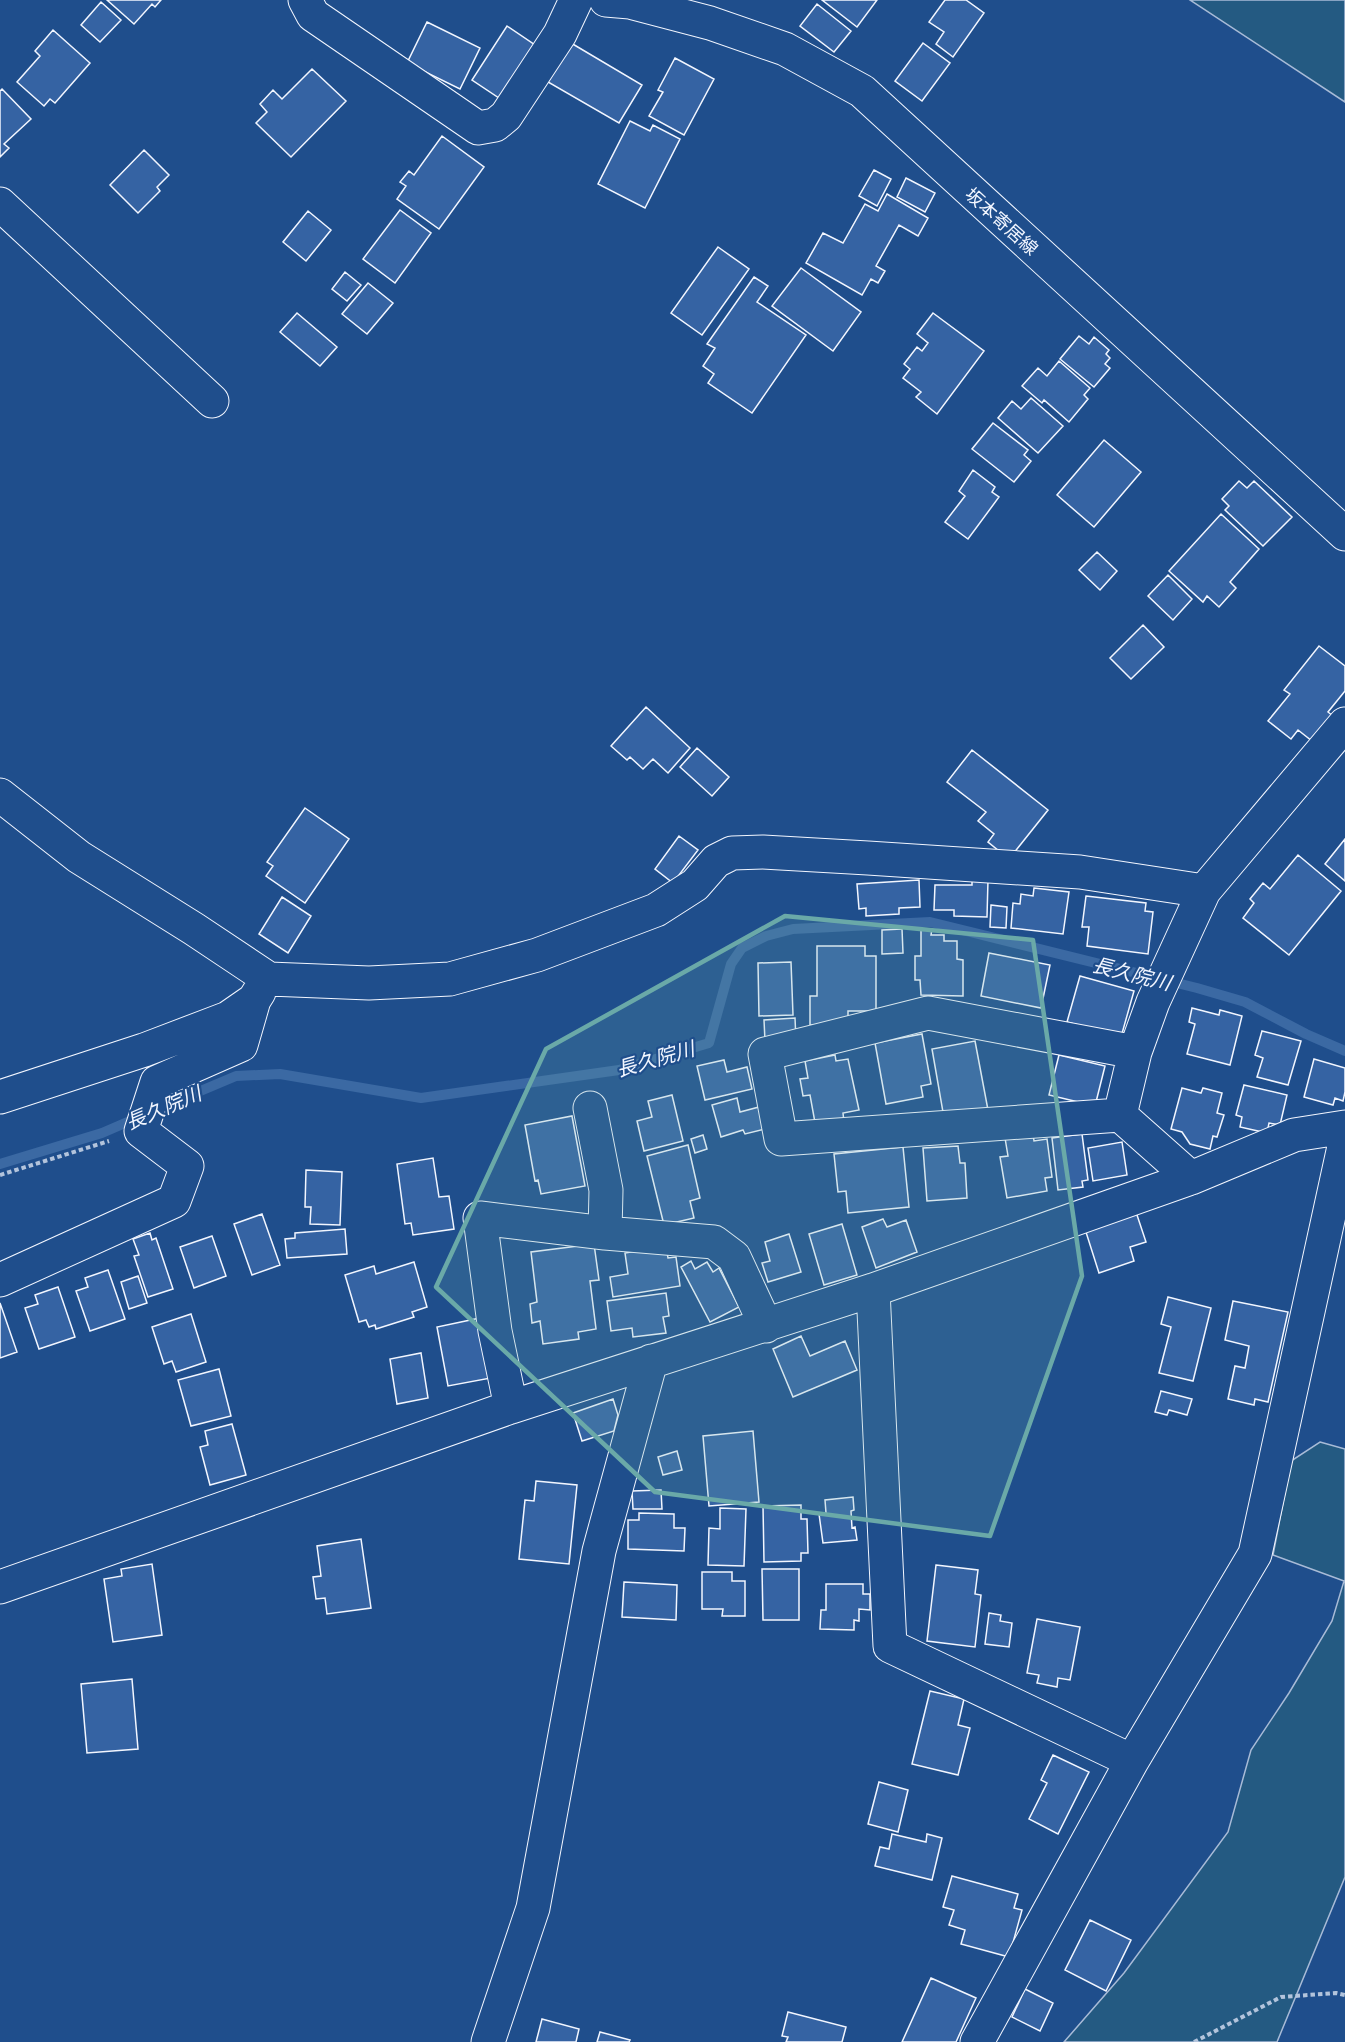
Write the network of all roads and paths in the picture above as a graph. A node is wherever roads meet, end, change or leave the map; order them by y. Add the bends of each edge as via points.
1 (305, 0) edge
2 (576, 0) edge
3 (606, 0) edge
4 (0, 204) edge
5 (212, 401) dead end
6 (1345, 534) edge
7 (1345, 724) edge
8 (0, 795) edge
9 (1204, 891) junction
10 (261, 989) junction
11 (1135, 1052) junction
12 (0, 1097) edge
13 (590, 1108) dead end
14 (1120, 1115) junction
15 (1345, 1127) edge
16 (141, 1131) junction
17 (1345, 1142) edge
18 (0, 1175) edge
19 (1191, 1178) junction
20 (605, 1233) junction
21 (0, 1280) edge
22 (873, 1290) junction
23 (766, 1326) junction
24 (651, 1361) junction
25 (511, 1407) junction
26 (0, 1587) edge
27 (1132, 1761) junction
28 (1345, 1995) edge
29 (488, 2042) edge
30 (977, 2042) edge
31 (1194, 2042) edge

1 - 2 street via 313,15 478,128 495,124 506,116 560,34
3 - 6 street, 坂本寄居線 via 630,2 710,23 785,49 862,91
4 - 5 street
7 - 9 street
8 - 10 street via 79,857 194,929
9 - 10 street via 1080,872 732,853 716,861 695,885 657,910 537,956 450,979
9 - 11 street via 1153,1002
10 - 12 street via 228,1018
10 - 16 street via 241,1045 157,1082
11 - 14 street
11 - 14 street via 928,1013 765,1054 781,1138
13 - 20 street via 606,1190
14 - 19 street
15 - 19 street via 1294,1135
16 - 18 path
16 - 21 street via 187,1166 174,1201
17 - 27 street via 1255,1554
19 - 22 street
20 - 23 street via 714,1242 734,1257
20 - 25 street via 480,1218 495,1331
22 - 23 street
22 - 27 street via 890,1646
23 - 24 street
24 - 25 street
24 - 29 street via 599,1551 533,1908
25 - 26 street
27 - 30 street
28 - 31 path via 1281,1996

